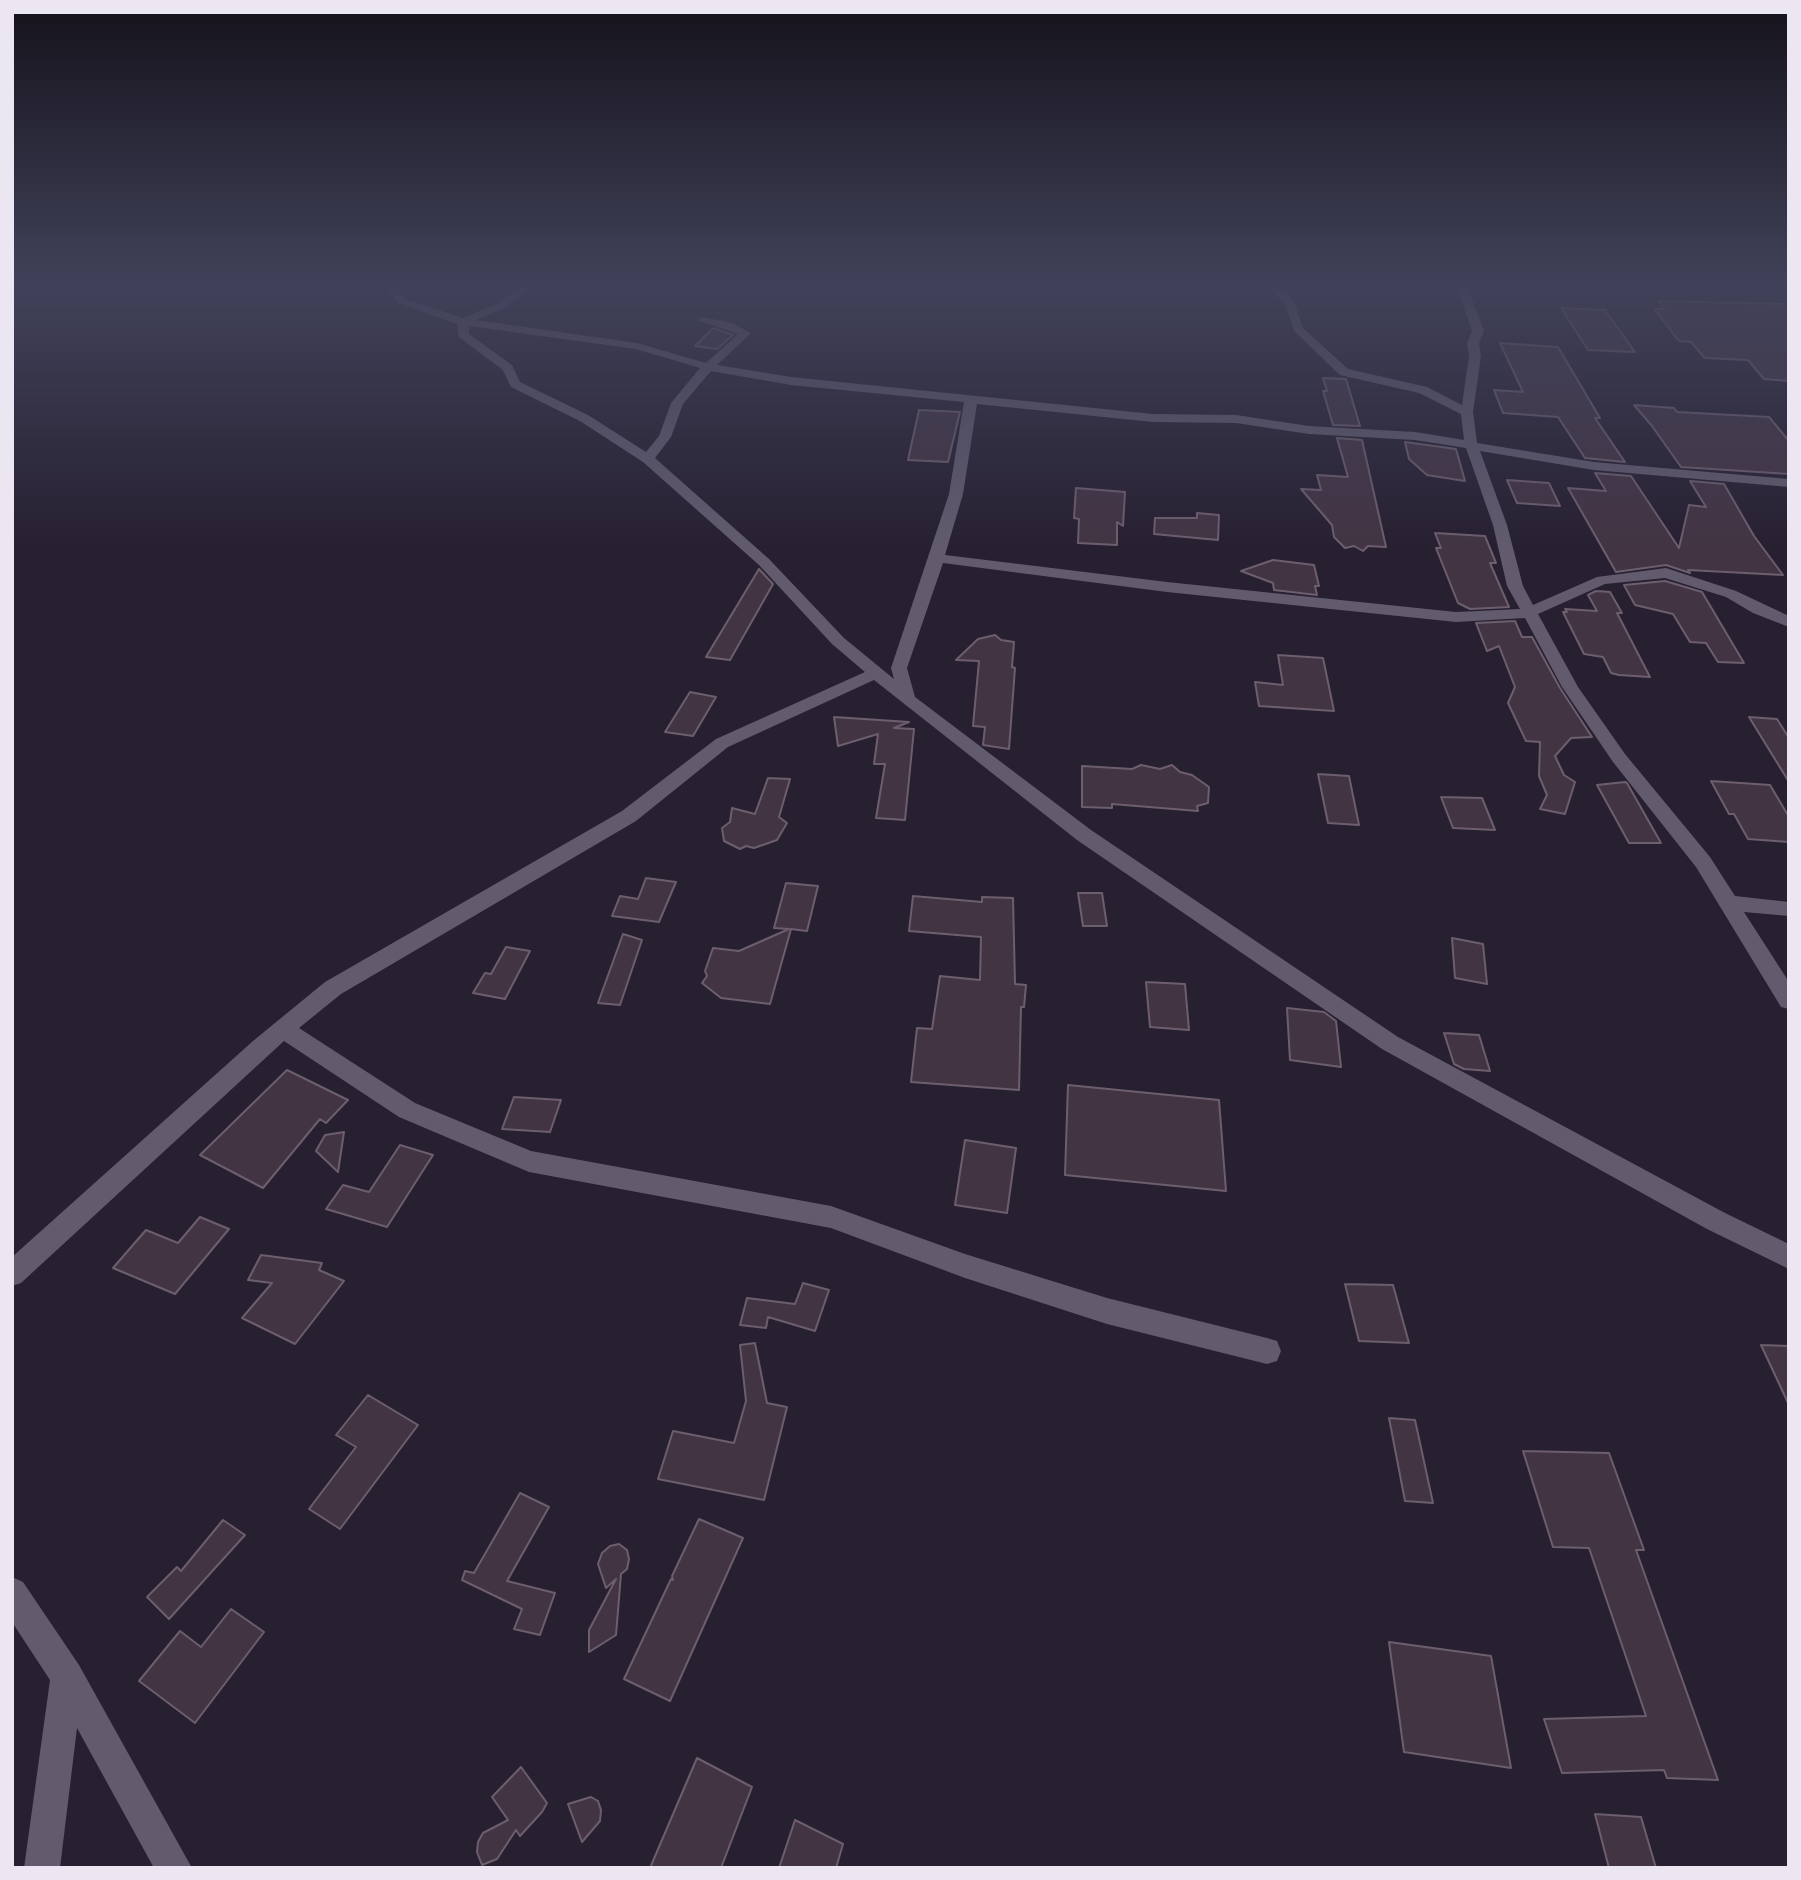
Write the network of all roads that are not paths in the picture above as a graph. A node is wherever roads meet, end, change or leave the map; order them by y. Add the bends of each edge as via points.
1 (511, 374) edge
2 (703, 374) edge
3 (745, 374) edge
4 (1352, 374) edge
5 (1472, 374) edge
6 (971, 400) junction
7 (1467, 412) junction
8 (1471, 444) junction
9 (648, 460) junction
10 (1789, 483) edge
11 (937, 558) junction
12 (1528, 613) junction
13 (1789, 622) edge
14 (878, 672) junction
15 (907, 696) junction
16 (1730, 903) junction
17 (1789, 909) edge
18 (1789, 1000) edge
19 (283, 1029) junction
20 (1789, 1257) edge
21 (12, 1274) edge
22 (1267, 1351) dead end
23 (12, 1593) edge
24 (67, 1677) junction
25 (42, 1868) edge
26 (174, 1868) edge

1 - 9 street via 515,384 583,418
2 - 9 street via 677,403 665,437
3 - 6 street
4 - 7 street via 1423,390
5 - 7 street
6 - 8 street via 1153,418 1236,419
6 - 11 street via 956,494
7 - 8 street
8 - 10 street via 1594,466
8 - 12 street via 1500,525 1515,586
9 - 14 street via 764,562 838,640
11 - 12 street via 1456,617
11 - 15 street via 899,668
12 - 13 street via 1602,580 1666,573 1731,594
12 - 16 street via 1570,687 1619,758
14 - 15 street
14 - 19 street via 722,743 629,816 333,988
15 - 20 street via 1084,835 1390,1043
16 - 17 street
16 - 18 street
19 - 21 street
19 - 22 street via 407,1110 529,1161 831,1217 1107,1311
23 - 24 street
24 - 25 street
24 - 26 street

